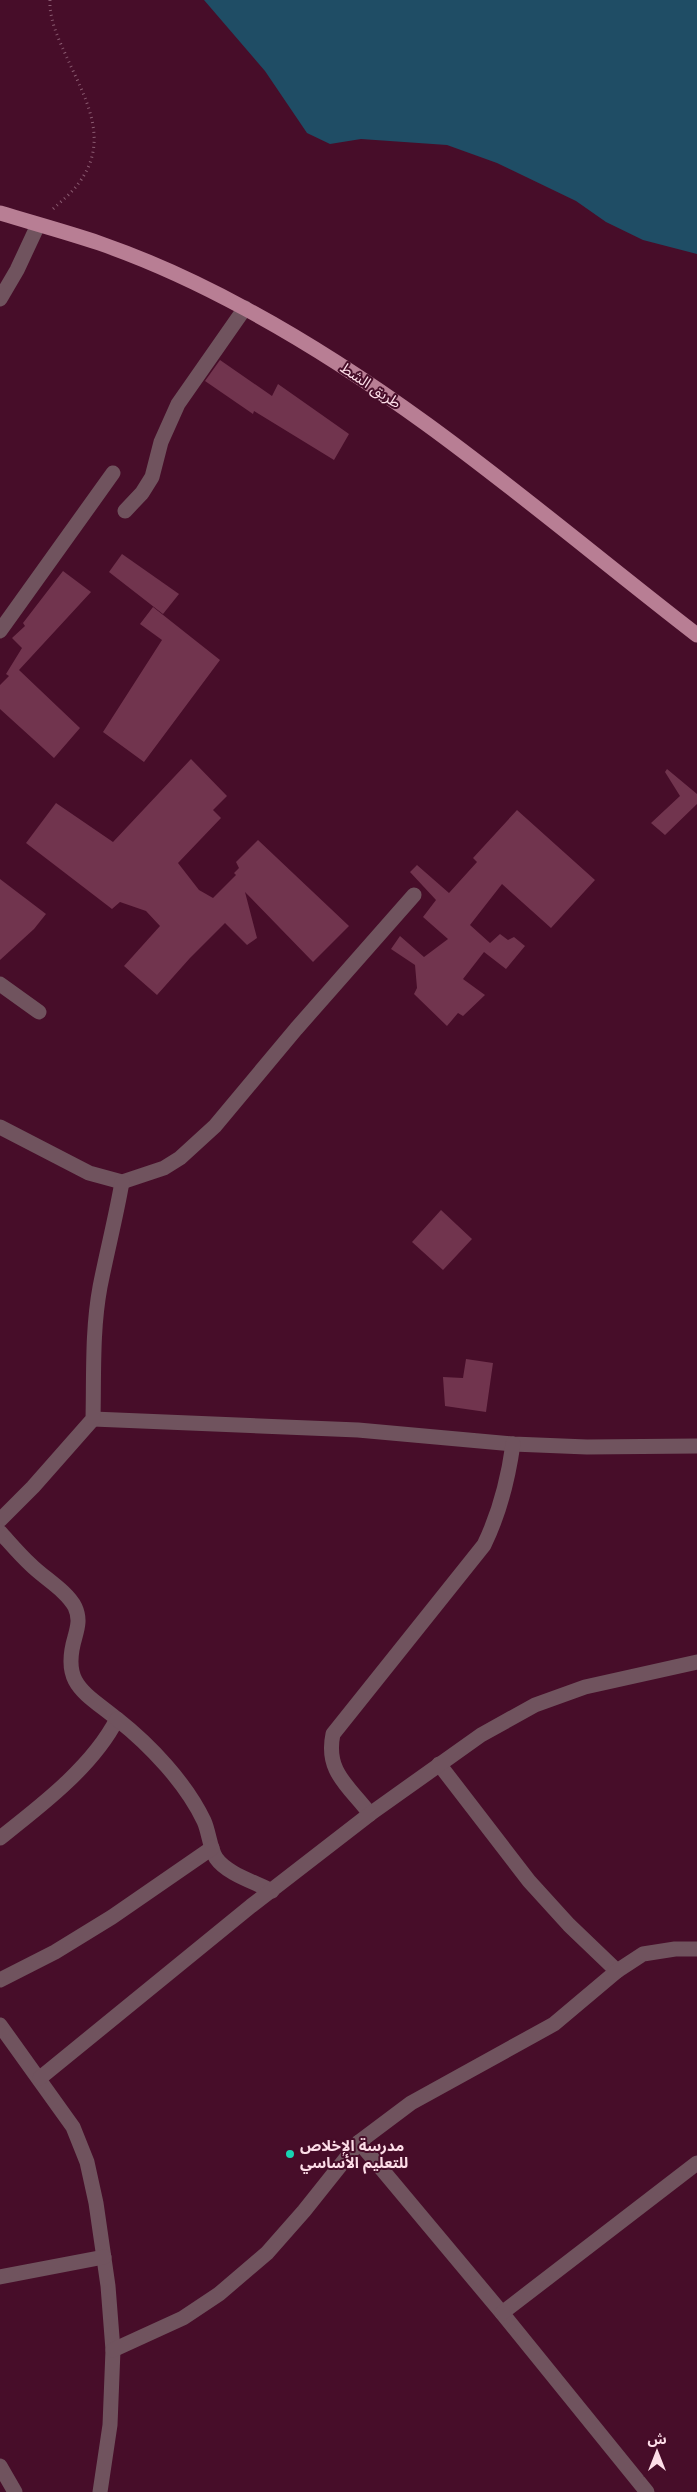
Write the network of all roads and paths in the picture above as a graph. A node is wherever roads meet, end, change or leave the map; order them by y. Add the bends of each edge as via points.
1 (50, 0) edge
2 (0, 213) edge
3 (38, 225) junction
4 (0, 299) edge
5 (245, 308) junction
6 (113, 473) dead end
7 (125, 512) dead end
8 (0, 631) edge
9 (697, 635) edge
10 (414, 895) dead end
11 (0, 984) edge
12 (40, 1012) dead end
13 (0, 1127) edge
14 (122, 1182) junction
15 (93, 1420) junction
16 (514, 1444) junction
17 (697, 1446) edge
18 (0, 1520) edge
19 (0, 1532) edge
20 (697, 1662) edge
21 (118, 1719) junction
22 (439, 1764) junction
23 (370, 1814) junction
24 (0, 1838) edge
25 (212, 1848) junction
26 (272, 1891) junction
27 (697, 1949) edge
28 (617, 1971) junction
29 (0, 1980) edge
30 (0, 2025) edge
31 (40, 2078) junction
32 (359, 2142) junction
33 (697, 2163) edge
34 (104, 2257) junction
35 (0, 2277) edge
36 (502, 2313) junction
37 (113, 2350) junction
38 (0, 2466) edge
39 (15, 2492) edge
40 (100, 2492) edge
41 (647, 2492) edge

1 - 3 path via 58,36 96,134 91,158 79,183
2 - 3 main road, طريق الشط
3 - 4 street
3 - 5 main road, طريق الشط via 100,244
5 - 7 street via 178,404 161,442 152,477
5 - 9 main road, طريق الشط via 338,362 399,403 509,484
6 - 8 street
10 - 14 street via 215,1126 164,1168
11 - 12 street
13 - 14 street via 89,1173
14 - 15 street via 95,1326
15 - 16 street via 358,1430
15 - 18 street
16 - 17 street
16 - 23 street via 497,1518 484,1545 333,1734 331,1759 338,1776
19 - 21 street via 74,1605 79,1624 70,1670 86,1694
20 - 22 street via 584,1686 535,1705 481,1735
21 - 24 street via 93,1756
21 - 25 street via 144,1740 178,1781 203,1820
22 - 23 street
22 - 28 street via 529,1881 569,1926
23 - 26 street
25 - 26 street via 224,1867
25 - 29 street via 72,1942
26 - 31 street
27 - 28 street via 643,1954
28 - 32 street via 554,2024 411,2104
30 - 31 street
31 - 34 street via 73,2127 87,2162
32 - 36 street
32 - 37 street via 267,2252 219,2294 183,2318
33 - 36 street
34 - 35 street
34 - 37 street
36 - 41 street
37 - 40 street via 110,2425
38 - 39 street

